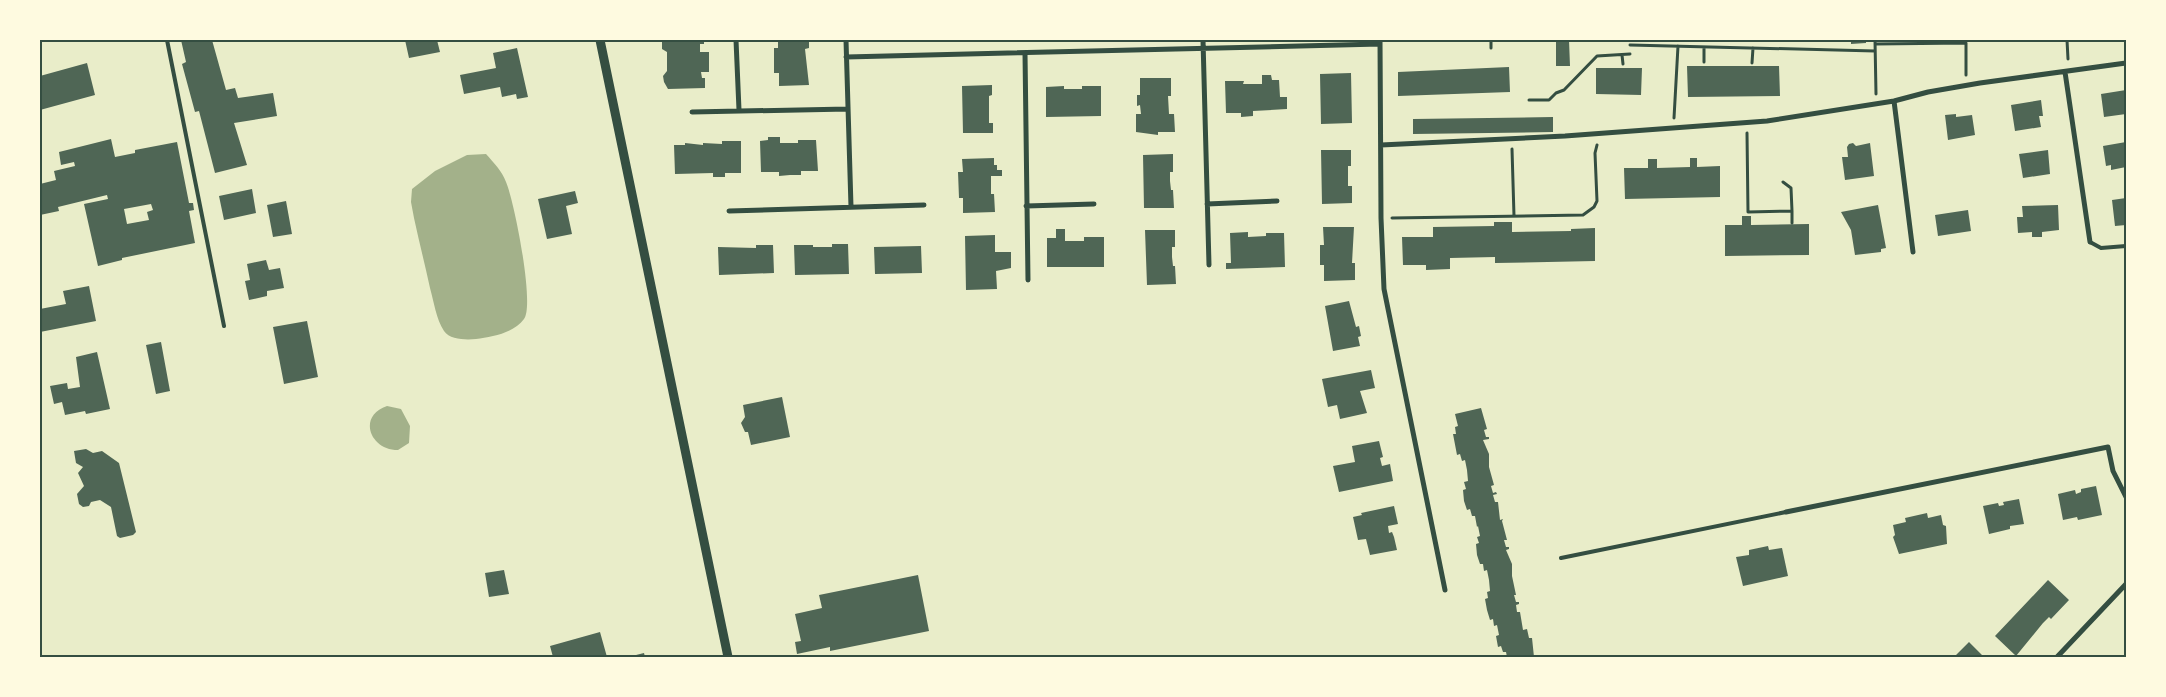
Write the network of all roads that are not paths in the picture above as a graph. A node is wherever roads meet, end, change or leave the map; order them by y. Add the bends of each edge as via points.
1 (167, 40) edge
2 (600, 40) edge
3 (736, 40) edge
4 (846, 40) edge
5 (1203, 40) edge
6 (1380, 42) edge
7 (1203, 48) junction
8 (1025, 53) junction
9 (846, 57) junction
10 (2126, 63) edge
11 (2067, 71) junction
12 (1894, 101) junction
13 (848, 108) junction
14 (739, 110) junction
15 (692, 112) dead end
16 (1381, 145) junction
17 (1277, 200) dead end
18 (1094, 204) dead end
19 (1207, 204) junction
20 (851, 206) junction
21 (924, 206) dead end
22 (1026, 206) junction
23 (729, 211) dead end
24 (2090, 242) joint
25 (2126, 246) edge
26 (1913, 252) dead end
27 (1209, 265) dead end
28 (1028, 280) dead end
29 (224, 326) dead end
30 (2126, 497) edge
31 (1786, 512) joint
32 (1561, 558) dead end
33 (2126, 584) edge
34 (1445, 590) dead end
35 (728, 657) edge
36 (2057, 657) edge

1 - 29 lane
2 - 35 street
3 - 14 street
4 - 9 street
5 - 7 street
6 - 7 street
6 - 16 street
7 - 8 street
7 - 19 street
8 - 9 street
8 - 22 street
9 - 13 street
10 - 11 street
11 - 12 street via 1928,92
11 - 24 street
12 - 16 street via 1747,122
12 - 26 street
13 - 14 street
13 - 20 street
14 - 15 street
16 - 34 street via 1384,289
17 - 19 street
18 - 22 street
19 - 27 street
20 - 21 street
20 - 23 street
22 - 28 street
24 - 25 lane via 2101,248
30 - 31 street via 2115,477 2108,446
31 - 32 lane
33 - 36 street

